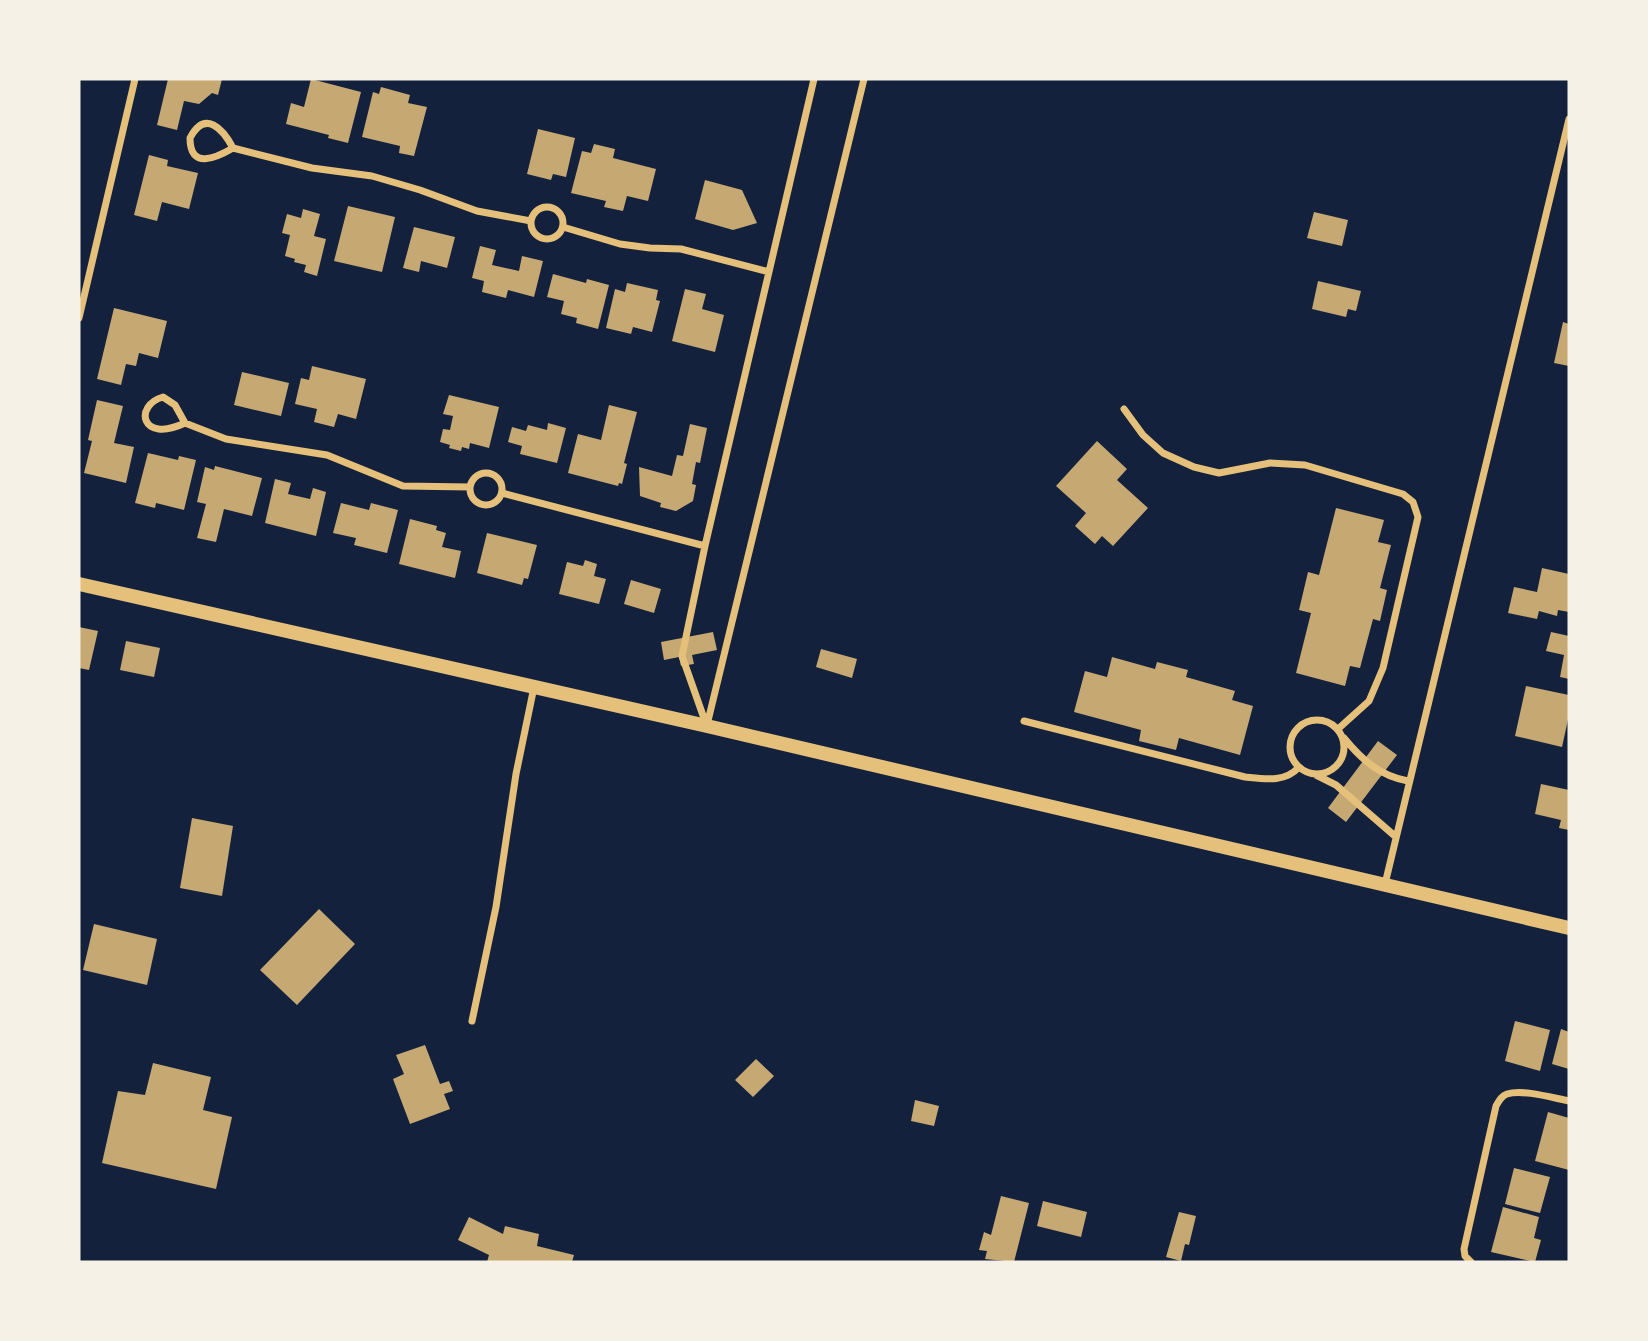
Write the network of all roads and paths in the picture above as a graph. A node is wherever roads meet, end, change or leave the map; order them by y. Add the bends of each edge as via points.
1 (135, 79) edge
2 (814, 79) edge
3 (864, 79) edge
4 (1569, 119) edge
5 (233, 148) junction
6 (531, 221) junction
7 (563, 227) junction
8 (769, 272) junction
9 (79, 318) edge
10 (1124, 409) dead end
11 (185, 423) junction
12 (470, 487) junction
13 (502, 493) junction
14 (705, 546) junction
15 (79, 584) edge
16 (534, 687) junction
17 (1024, 720) dead end
18 (707, 726) junction
19 (1338, 729) junction
20 (1342, 737) junction
21 (1298, 767) junction
22 (1315, 774) junction
23 (1408, 781) junction
24 (1396, 836) junction
25 (1385, 884) junction
26 (1569, 928) edge
27 (472, 1020) dead end
28 (1569, 1101) edge
29 (1471, 1262) edge

1 - 9 street
2 - 8 street
3 - 18 street
4 - 23 street
5 - 5 street via 213,124 199,126 190,138 193,152 205,159
5 - 6 street via 323,171 372,176 477,211
6 - 7 street via 541,238 552,239
6 - 7 street via 540,208 550,207 560,212
7 - 8 street via 620,244 681,249
8 - 14 street
10 - 19 street via 1163,453 1194,467 1219,473 1270,463 1305,465 1403,494 1413,502 1418,517 1383,668 1369,701
11 - 11 street via 175,405 163,397 147,408 151,428 165,431
11 - 12 street via 226,439 327,455 402,486
12 - 13 street via 475,502 486,506
12 - 13 street via 474,477 489,473 501,482
13 - 14 street
14 - 18 street via 682,656
15 - 16 main road
16 - 18 main road
16 - 27 street
17 - 21 street via 1245,777 1271,779 1292,775
18 - 25 main road
19 - 20 street
19 - 21 street via 1323,720 1298,727 1290,752
20 - 22 street via 1345,746 1339,764
20 - 23 street via 1390,778
21 - 22 street
22 - 24 street via 1336,785
23 - 24 street
24 - 25 street
25 - 26 main road
28 - 29 street via 1507,1094 1496,1106 1464,1249

